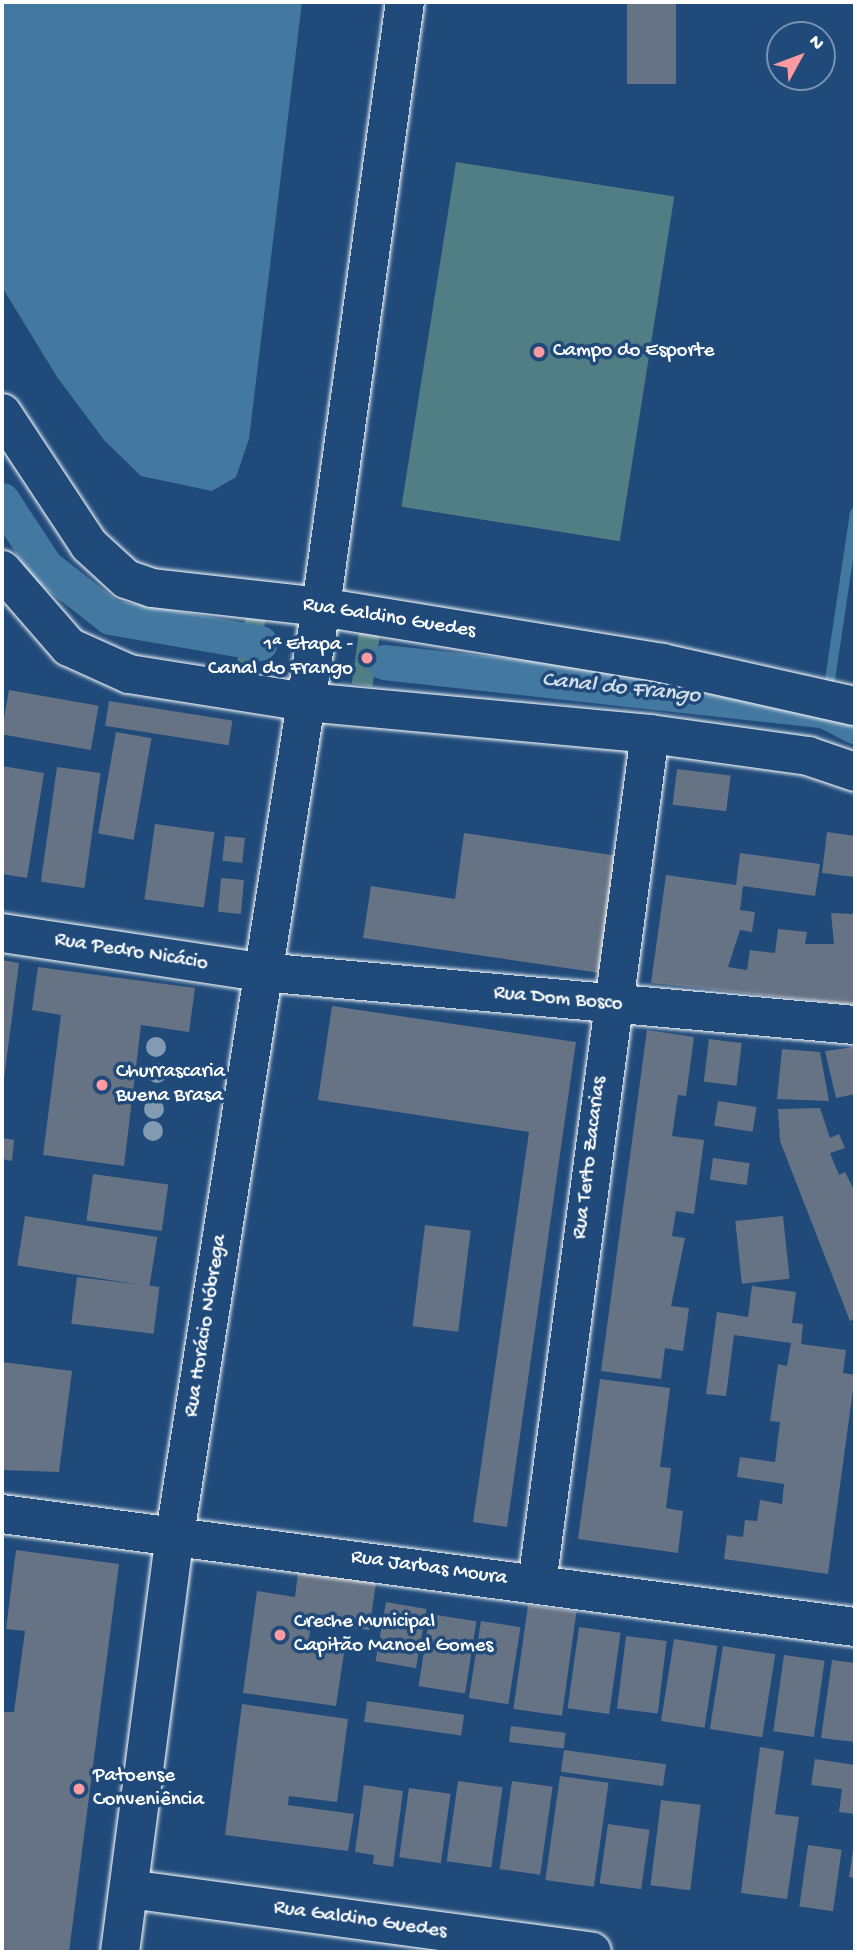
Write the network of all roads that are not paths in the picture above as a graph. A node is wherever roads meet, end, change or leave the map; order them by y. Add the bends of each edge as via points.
1 (405, 2) edge
2 (2, 413) edge
3 (2, 570) edge
4 (321, 607) junction
5 (306, 702) junction
6 (855, 706) edge
7 (650, 734) junction
8 (855, 772) edge
9 (2, 933) edge
10 (261, 972) junction
11 (610, 1004) junction
12 (855, 1025) edge
13 (2, 1514) edge
14 (175, 1534) junction
15 (537, 1584) junction
16 (855, 1627) edge
17 (129, 1889) junction
18 (120, 1952) edge
19 (592, 1952) edge

1 - 4 street, Rua Horácio Nóbrega
2 - 4 street, Rua Galdino Guedes via 89,545 126,579 152,588
3 - 5 street via 69,647 99,664 209,689
4 - 5 street, Rua Horácio Nóbrega
4 - 6 street, Rua Galdino Guedes via 662,663
5 - 7 street
5 - 10 street, Rua Horácio Nóbrega
7 - 8 street via 808,756
7 - 11 street, Rua Terto Zacarias
9 - 10 street, Rua Pedro Nicácio
10 - 11 street, Rua Dom Bosco
10 - 14 street, Rua Horácio Nóbrega
11 - 12 street, Rua Dom Bosco
11 - 15 street, Rua Terto Zacarias
13 - 14 street, Rua Jarbas Moura
14 - 15 street, Rua Jarbas Moura
14 - 17 street, Rua Horácio Nóbrega
15 - 16 street, Rua Jarbas Moura
17 - 18 street, Rua Horácio Nóbrega
17 - 19 street, Rua Galdino Guedes

